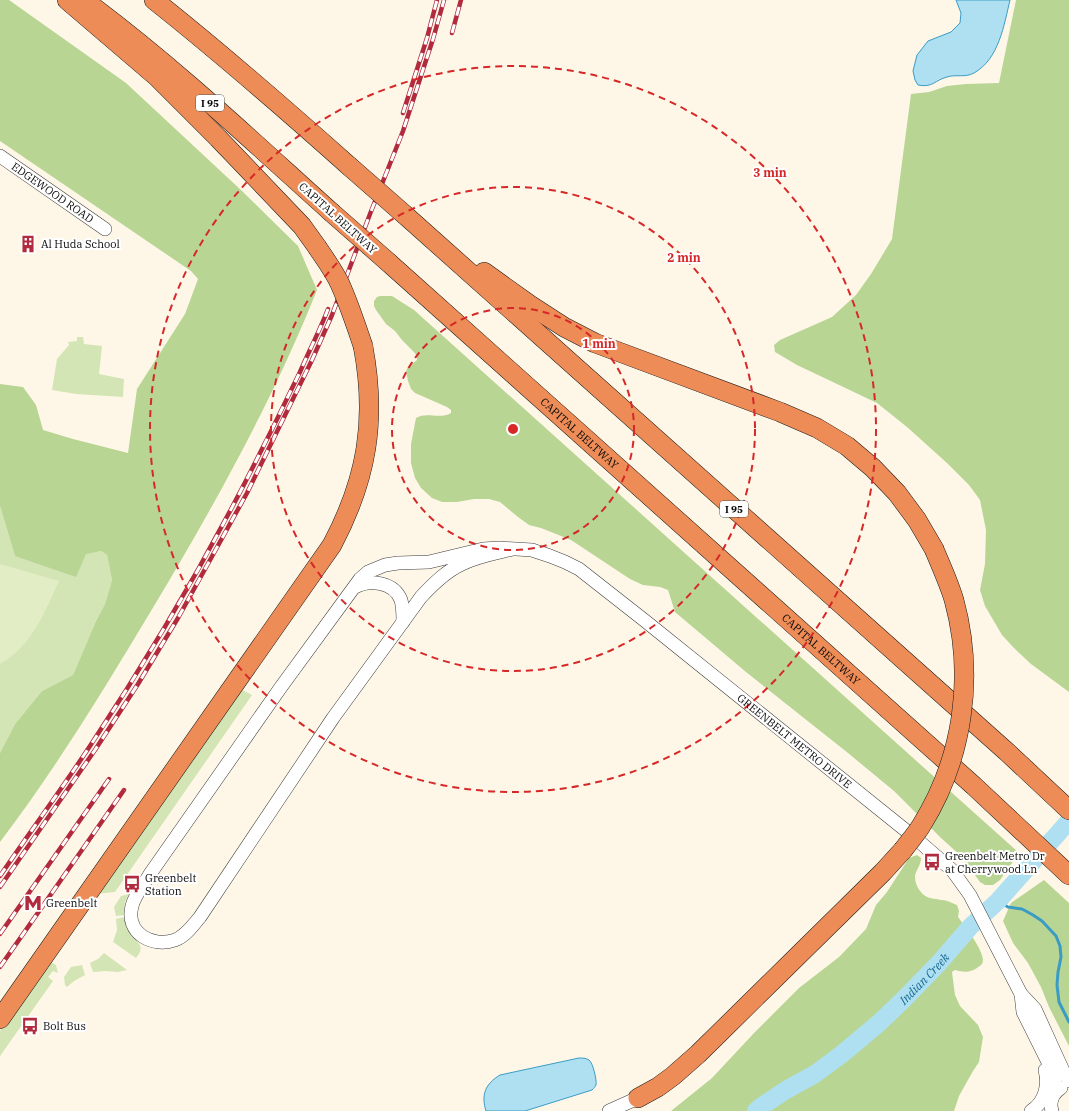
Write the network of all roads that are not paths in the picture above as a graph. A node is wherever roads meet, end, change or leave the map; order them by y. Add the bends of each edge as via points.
1 (67, 0) edge
2 (84, 0) edge
3 (154, 0) edge
4 (0, 156) edge
5 (405, 215) junction
6 (105, 229) dead end
7 (513, 549) junction
8 (354, 587) junction
9 (403, 622) junction
10 (1066, 807) edge
11 (1063, 869) edge
12 (1021, 994) junction
13 (0, 1019) edge
14 (1036, 1039) junction
15 (1052, 1045) junction
16 (1069, 1068) edge
17 (1069, 1081) edge
18 (1069, 1086) edge
19 (638, 1098) joint
20 (1051, 1104) edge
21 (609, 1111) edge
22 (1031, 1111) edge

1 - 13 highway, bridge via 162,83 218,138 302,226 318,247 340,284 362,346 367,369 370,420 362,470 354,499 332,545
2 - 11 highway, CAPITAL BELTWAY / I 95, bridge via 167,66 388,262 974,786
3 - 5 highway, I 95, bridge via 258,85
4 - 6 street, EDGEWOOD ROAD
5 - 10 highway, I 95
5 - 19 highway, bridge via 564,327 595,343 811,425 847,446 897,493 917,520 934,549 954,600 964,654 963,706 956,746 944,783 920,827 883,872 698,1054 673,1076
7 - 8 street, GREENBELT METRO DRIVE via 483,549 429,562 385,564 368,572
7 - 9 street, GREENBELT METRO DRIVE via 473,560 453,569 429,588
7 - 12 street, GREENBELT METRO DRIVE via 532,550 579,569 952,870 970,895
8 - 9 street via 374,582 388,586 398,595
8 - 9 street, GREENBELT METRO DRIVE via 137,894 132,906 132,916 133,924 142,937 159,942 176,939 200,917 333,718
12 - 14 street, GREENBELT METRO DRIVE via 1023,1012
12 - 15 street, GREENBELT METRO DRIVE via 1035,1009
14 - 20 street, GREENBELT METRO DRIVE via 1054,1074
14 - 22 street via 1046,1073 1046,1087 1040,1102
15 - 16 street
15 - 17 street, GREENBELT METRO DRIVE
18 - 20 street via 1060,1089
19 - 21 street

